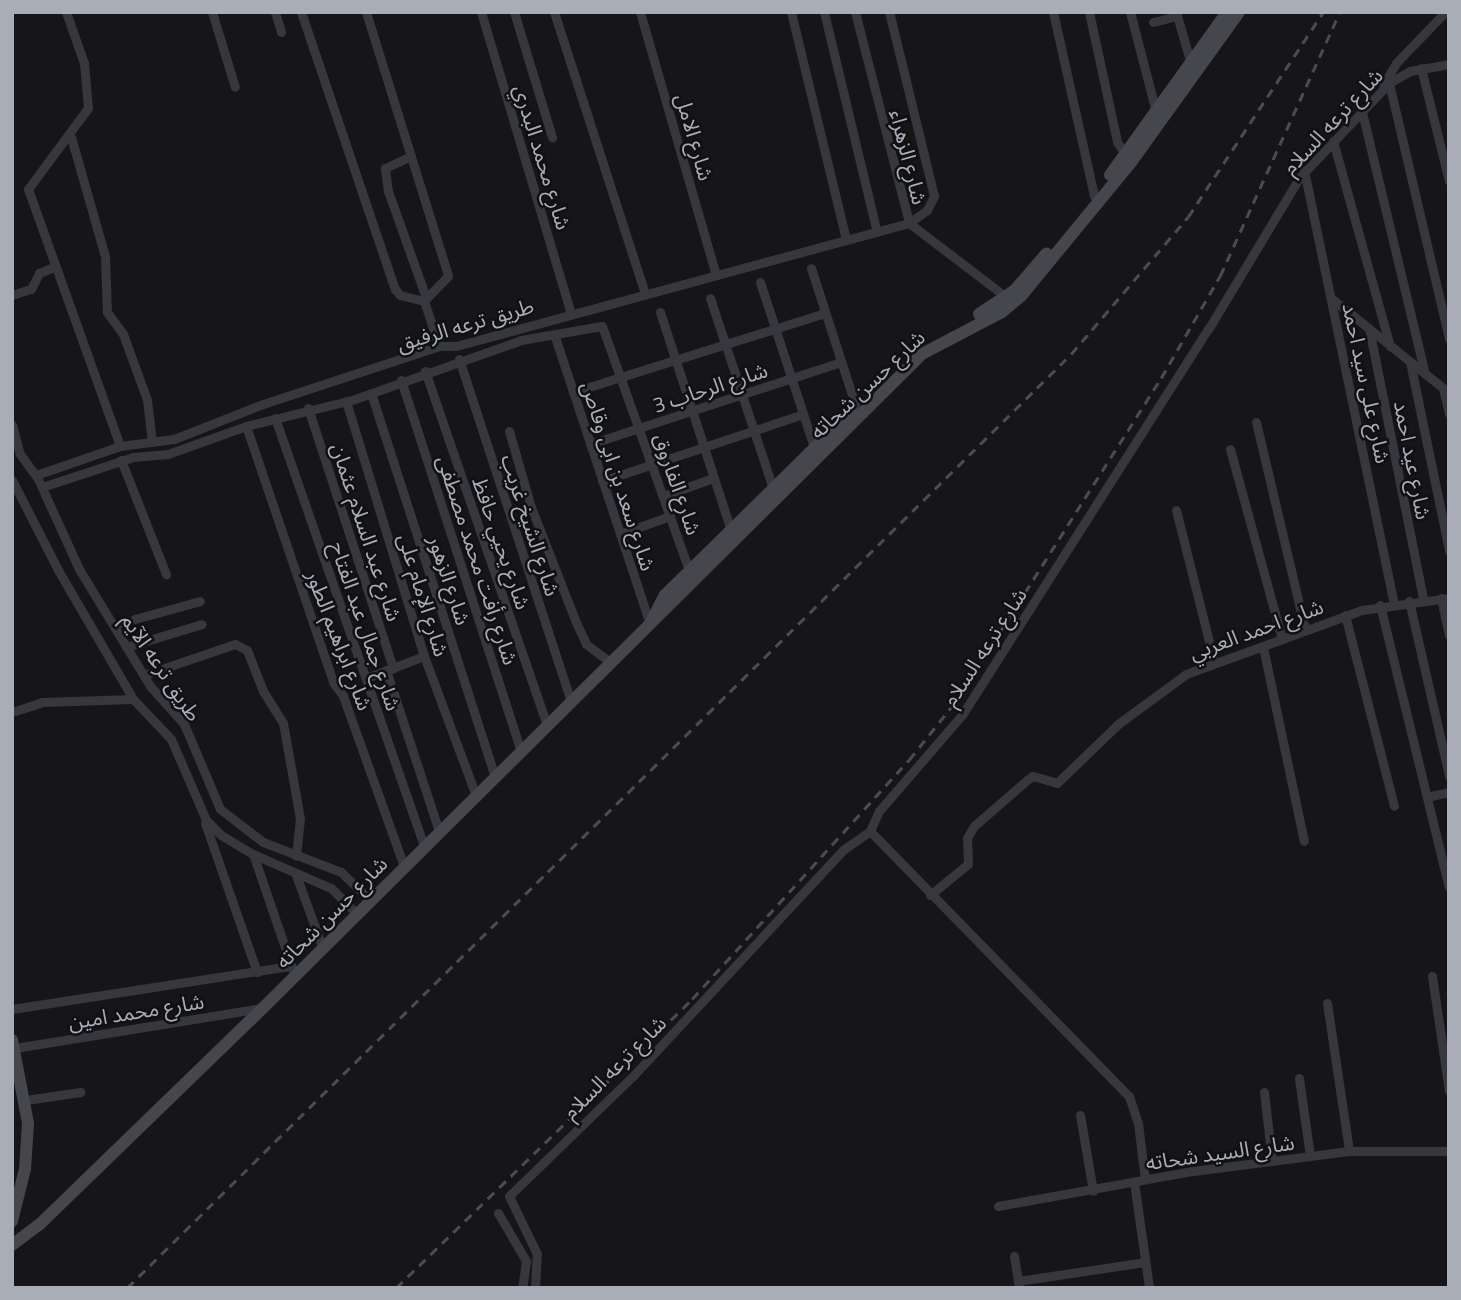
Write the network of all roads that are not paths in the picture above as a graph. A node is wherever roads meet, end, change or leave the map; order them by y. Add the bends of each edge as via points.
1 (66, 12) edge
2 (212, 12) edge
3 (275, 12) edge
4 (301, 12) edge
5 (366, 12) edge
6 (481, 12) edge
7 (514, 12) edge
8 (554, 12) edge
9 (640, 12) edge
10 (791, 12) edge
11 (824, 12) edge
12 (855, 12) edge
13 (889, 12) edge
14 (1053, 12) edge
15 (1089, 12) edge
16 (1130, 12) edge
17 (1239, 12) edge
18 (1445, 12) edge
19 (1177, 14) edge
20 (1225, 14) edge
21 (1153, 22) dead end
22 (281, 32) dead end
23 (1191, 64) junction
24 (1449, 64) edge
25 (1421, 68) junction
26 (1388, 83) junction
27 (235, 87) dead end
28 (1380, 92) junction
29 (1156, 112) junction
30 (1362, 112) junction
31 (71, 136) junction
32 (552, 137) dead end
33 (1333, 141) junction
34 (411, 156) junction
35 (1129, 159) junction
36 (1304, 170) junction
37 (1449, 181) edge
38 (1094, 196) junction
39 (909, 223) junction
40 (877, 232) junction
41 (1068, 234) junction
42 (846, 239) junction
43 (54, 267) junction
44 (810, 268) dead end
45 (715, 272) junction
46 (760, 282) dead end
47 (645, 293) junction
48 (12, 295) edge
49 (425, 298) junction
50 (710, 298) dead end
51 (1331, 298) junction
52 (1010, 300) junction
53 (660, 312) dead end
54 (571, 313) junction
55 (825, 313) junction
56 (606, 328) joint
57 (775, 328) junction
58 (1368, 328) junction
59 (555, 337) junction
60 (1449, 339) edge
61 (725, 344) junction
62 (439, 346) junction
63 (1390, 346) junction
64 (458, 359) junction
65 (675, 360) junction
66 (841, 362) junction
67 (1410, 362) junction
68 (425, 371) junction
69 (1425, 373) junction
70 (622, 376) junction
71 (792, 378) junction
72 (401, 380) junction
73 (1446, 391) edge
74 (573, 392) junction
75 (371, 393) junction
76 (742, 394) junction
77 (346, 401) junction
78 (309, 408) junction
79 (856, 408) junction
80 (691, 411) junction
81 (1449, 413) edge
82 (803, 414) junction
83 (275, 418) junction
84 (1256, 422) dead end
85 (12, 425) edge
86 (246, 426) junction
87 (640, 428) junction
88 (509, 431) dead end
89 (754, 431) junction
90 (152, 442) junction
91 (590, 444) junction
92 (120, 446) junction
93 (814, 447) junction
94 (703, 448) junction
95 (1230, 449) dead end
96 (121, 460) junction
97 (653, 465) junction
98 (36, 475) junction
99 (713, 478) junction
100 (12, 480) edge
101 (602, 481) junction
102 (42, 487) junction
103 (773, 488) junction
104 (663, 496) junction
105 (1176, 510) dead end
106 (670, 516) junction
107 (731, 530) junction
108 (620, 534) junction
109 (1449, 551) edge
110 (689, 572) junction
111 (166, 574) dead end
112 (1445, 598) edge
113 (1423, 599) junction
114 (200, 601) dead end
115 (1409, 601) junction
116 (1394, 603) junction
117 (1380, 605) junction
118 (1345, 615) junction
119 (202, 624) dead end
120 (113, 625) junction
121 (650, 625) junction
122 (1305, 630) junction
123 (1449, 635) edge
124 (1282, 639) junction
125 (1263, 646) junction
126 (126, 648) junction
127 (424, 656) junction
128 (1214, 661) junction
129 (611, 663) junction
130 (389, 669) junction
131 (144, 675) junction
132 (366, 678) junction
133 (133, 699) junction
134 (571, 702) junction
135 (12, 712) edge
136 (547, 726) junction
137 (521, 751) junction
138 (1449, 776) edge
139 (495, 777) junction
140 (1449, 792) edge
141 (476, 796) junction
142 (1427, 797) junction
143 (1394, 806) dead end
144 (200, 808) junction
145 (439, 831) junction
146 (870, 831) junction
147 (1304, 841) dead end
148 (424, 846) junction
149 (253, 854) junction
150 (296, 856) junction
151 (404, 866) junction
152 (296, 875) junction
153 (1449, 887) edge
154 (930, 895) junction
155 (370, 900) junction
156 (357, 914) junction
157 (323, 949) junction
158 (293, 971) junction
159 (257, 972) junction
160 (1432, 976) dead end
161 (1326, 1003) dead end
162 (263, 1008) junction
163 (12, 1009) edge
164 (13, 1044) edge
165 (1299, 1078) dead end
166 (1449, 1091) edge
167 (80, 1092) dead end
168 (1264, 1092) dead end
169 (26, 1100) junction
170 (1080, 1115) dead end
171 (1449, 1151) edge
172 (1349, 1152) junction
173 (1310, 1156) junction
174 (1272, 1161) junction
175 (1145, 1180) junction
176 (1134, 1182) junction
177 (1093, 1191) junction
178 (998, 1206) dead end
179 (498, 1213) dead end
180 (13, 1220) edge
181 (39, 1225) junction
182 (12, 1245) edge
183 (1014, 1256) dead end
184 (1145, 1262) junction
185 (1051, 1276) junction
186 (1018, 1285) edge
187 (522, 1288) edge
188 (535, 1288) edge
189 (1053, 1288) edge
190 (1149, 1288) edge

1 - 31 street via 88,85 88,108
2 - 27 street
3 - 22 street
4 - 49 street via 395,289 400,295
5 - 34 street
6 - 54 street, شارع محمد البدري
7 - 32 street
8 - 47 street
9 - 45 street, شارع الامل
10 - 42 street
11 - 40 street
12 - 39 street, شارع الزهراء
13 - 39 street via 934,196 928,210
14 - 38 street
15 - 35 street via 1117,142
16 - 29 street
17 - 35 main road, شارع حسن شحاته
18 - 28 street via 1396,63
19 - 21 street
19 - 23 street
20 - 23 main road, شارع حسن شحاته
23 - 29 main road, شارع حسن شحاته
24 - 25 street, شارع ترعه السلام
25 - 26 street, شارع ترعه السلام
25 - 37 street
26 - 28 street, شارع ترعه السلام
26 - 60 street
28 - 30 street, شارع ترعه السلام
29 - 35 main road, شارع حسن شحاته
30 - 33 street, شارع ترعه السلام
30 - 69 street
31 - 43 street via 29,181
31 - 90 street via 106,256 107,312 122,334 147,400
33 - 36 street, شارع ترعه السلام
33 - 63 street
34 - 49 street via 448,276
34 - 49 street via 385,168 388,191
35 - 38 main road, شارع حسن شحاته
35 - 41 main road, شارع حسن شحاته
36 - 51 street, شارع على سيد احمد
36 - 146 street, شارع ترعه السلام via 962,715 879,811
38 - 41 main road, شارع حسن شحاته
39 - 40 street, طريق ترعه الرفيق
39 - 52 street, شارع الزهراء
40 - 42 street, طريق ترعه الرفيق
41 - 52 main road, شارع حسن شحاته
42 - 45 street, طريق ترعه الرفيق
43 - 48 street via 39,273 30,289
43 - 92 street
44 - 55 street
45 - 47 street, طريق ترعه الرفيق
46 - 57 street
47 - 54 street, طريق ترعه الرفيق
49 - 62 street
50 - 61 street
51 - 58 street
51 - 116 street, شارع على سيد احمد
52 - 79 main road, شارع حسن شحاته via 930,338
52 - 121 main road, شارع حسن شحاته via 922,354
53 - 65 street
54 - 62 street, طريق ترعه الرفيق via 456,346
55 - 57 street
55 - 66 street
56 - 59 street, طريق ترعه الرفيق via 597,326
56 - 70 street, شارع الفاروق
57 - 61 street
57 - 71 street
58 - 63 street
58 - 113 street, شارع عيد احمد
59 - 64 street, طريق ترعه الرفيق via 527,338
59 - 74 street, شارع سعد بن ابى وقاص
61 - 65 street
61 - 76 street
62 - 90 street, طريق ترعه الرفيق via 263,404 184,436
63 - 67 street
64 - 68 street, طريق ترعه الرفيق
64 - 134 street, شارع الشيخ غريب
65 - 70 street
65 - 80 street
66 - 71 street, شارع الرحاب 3
66 - 79 street
67 - 69 street
67 - 109 street
68 - 72 street, طريق ترعه الرفيق
68 - 136 street, شارع يحيي حافظ
69 - 73 street
70 - 74 street
70 - 87 street, شارع الفاروق
71 - 76 street, شارع الرحاب 3
71 - 82 street
72 - 75 street, طريق ترعه الرفيق
72 - 137 street, شارع رأفت محمد مصطفى
73 - 81 street
74 - 91 street, شارع سعد بن ابى وقاص
75 - 77 street, طريق ترعه الرفيق
75 - 139 street, شارع الزهور
76 - 80 street, شارع الرحاب 3
76 - 89 street
77 - 78 street, طريق ترعه الرفيق
77 - 127 street, شارع الإمام على
78 - 83 street, طريق ترعه الرفيق
78 - 130 street, شارع عبد السلام عثمان
79 - 93 main road, شارع حسن شحاته
80 - 87 street, شارع الرحاب 3
80 - 94 street
82 - 89 street
82 - 93 street
83 - 86 street, طريق ترعه الرفيق
83 - 132 street, شارع جمال عبد الفتاح
84 - 122 street
85 - 98 street, طريق ترعه الآيم via 18,449
86 - 96 street, طريق ترعه الرفيق via 168,454
86 - 151 street, شارع ابراهيم الطور via 333,682 344,700
87 - 91 street, شارع الرحاب 3
87 - 97 street, شارع الفاروق
88 - 129 street via 531,507 575,620 586,644
89 - 94 street
89 - 103 street
90 - 92 street, طريق ترعه الرفيق
91 - 101 street, شارع سعد بن ابى وقاص
92 - 98 street, طريق ترعه الرفيق
93 - 103 main road, شارع حسن شحاته
94 - 97 street
94 - 99 street
95 - 124 street
96 - 102 street, طريق ترعه الرفيق
96 - 111 street
97 - 101 street
97 - 104 street, شارع الفاروق
98 - 102 street, طريق ترعه الآيم
99 - 104 street
99 - 107 street
100 - 133 street, طريق ترعه الآيم
101 - 108 street, شارع سعد بن ابى وقاص
102 - 120 street, طريق ترعه الآيم via 79,569
103 - 107 main road, شارع حسن شحاته
104 - 106 street, شارع الفاروق
105 - 128 street
106 - 108 street
106 - 110 street, شارع الفاروق
107 - 110 main road, شارع حسن شحاته
108 - 121 street, شارع سعد بن ابى وقاص
110 - 121 main road, شارع حسن شحاته via 659,602
112 - 113 street, شارع احمد العربي
112 - 123 street
113 - 115 street, شارع احمد العربي
114 - 120 street
115 - 116 street, شارع احمد العربي
115 - 138 street
116 - 117 street, شارع احمد العربي
117 - 118 street, شارع احمد العربي
117 - 142 street
118 - 122 street, شارع احمد العربي
118 - 143 street
119 - 126 street
120 - 126 street, طريق ترعه الآيم
121 - 129 main road, شارع حسن شحاته
122 - 124 street, شارع احمد العربي
124 - 125 street, شارع احمد العربي
125 - 128 street, شارع احمد العربي
125 - 147 street
126 - 131 street, طريق ترعه الآيم
127 - 130 street
127 - 141 street, شارع الإمام على
128 - 154 street, شارع احمد العربي via 1186,674 1133,711 1057,783 1033,776 1027,780 974,826 967,838 968,864
129 - 134 main road, شارع حسن شحاته
130 - 132 street
130 - 145 street, شارع عبد السلام عثمان
131 - 150 street, طريق ترعه الآيم via 184,724 220,809 263,842
131 - 150 street via 235,644 247,650 263,691 283,723 300,818
132 - 148 street, شارع جمال عبد الفتاح
133 - 135 street via 42,702
133 - 144 street, طريق ترعه الآيم via 171,739
134 - 136 main road, شارع حسن شحاته
136 - 137 main road, شارع حسن شحاته
137 - 139 main road, شارع حسن شحاته
139 - 141 main road, شارع حسن شحاته
140 - 142 street
141 - 145 main road, شارع حسن شحاته
142 - 153 street
144 - 149 street, طريق ترعه الآيم via 221,835
144 - 159 street
145 - 148 main road, شارع حسن شحاته
146 - 154 street
146 - 188 street, شارع ترعه السلام via 843,850 633,1076 509,1196 537,1254
148 - 151 main road, شارع حسن شحاته
149 - 152 street, طريق ترعه الآيم
149 - 158 street
150 - 155 street, طريق ترعه الآيم via 341,872
151 - 155 main road, شارع حسن شحاته
152 - 156 street, طريق ترعه الآيم via 331,888
152 - 157 street
154 - 175 street via 1052,1013 1129,1096 1138,1123
155 - 156 main road, شارع حسن شحاته
156 - 157 main road, شارع حسن شحاته
157 - 158 main road, شارع حسن شحاته
158 - 159 street
158 - 162 main road, شارع حسن شحاته
159 - 163 street
160 - 166 street
161 - 172 street
162 - 164 street, شارع محمد امين
162 - 181 main road, شارع حسن شحاته
164 - 169 main road
165 - 173 street
167 - 169 street
168 - 174 street
169 - 180 main road via 26,1157
170 - 177 street
171 - 172 street, شارع السيد شحاته
172 - 173 street, شارع السيد شحاته
173 - 174 street, شارع السيد شحاته
174 - 175 street, شارع السيد شحاته
175 - 176 street, شارع السيد شحاته
176 - 177 street, شارع السيد شحاته
176 - 184 street
177 - 178 street, شارع السيد شحاته
179 - 187 street via 526,1261
180 - 181 main road
181 - 182 main road, شارع حسن شحاته
183 - 186 street
184 - 185 street
184 - 190 street
185 - 186 street
185 - 189 street

